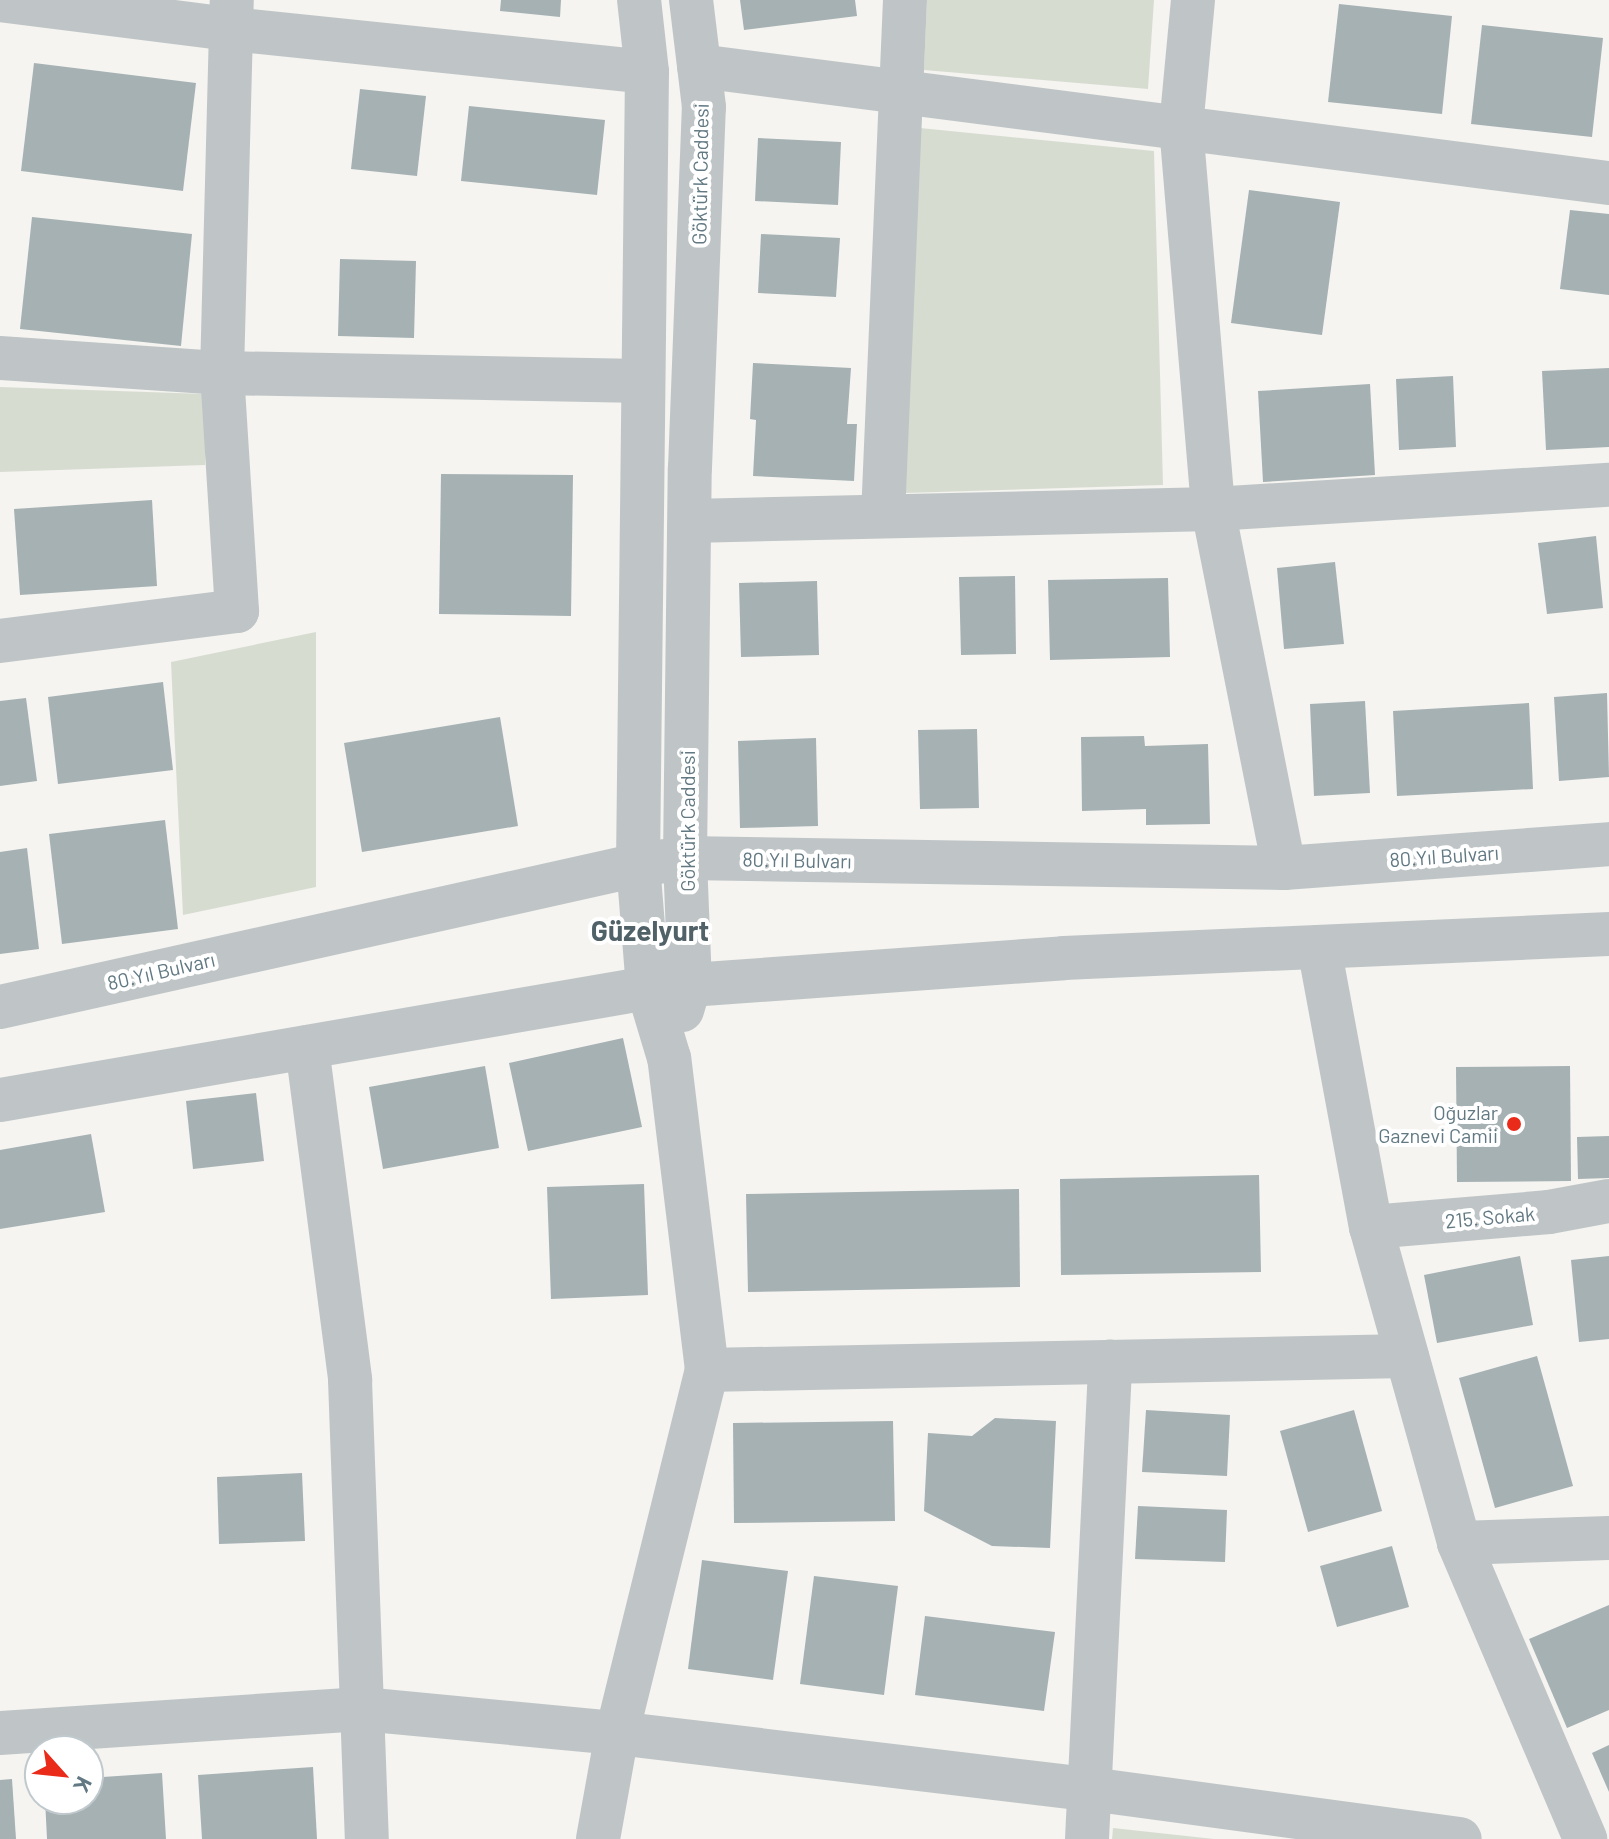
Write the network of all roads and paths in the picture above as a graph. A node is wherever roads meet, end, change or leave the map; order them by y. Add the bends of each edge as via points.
1 (0, 0) edge
2 (639, 0) edge
3 (691, 0) edge
4 (905, 0) edge
5 (1193, 0) edge
6 (231, 14) edge
7 (699, 66) junction
8 (647, 72) junction
9 (903, 92) junction
10 (1181, 126) junction
11 (1609, 183) edge
12 (0, 358) edge
13 (222, 373) junction
14 (643, 381) junction
15 (1609, 485) edge
16 (1213, 509) junction
17 (883, 516) junction
18 (690, 521) junction
19 (0, 641) edge
20 (1609, 844) edge
21 (685, 858) junction
22 (638, 865) junction
23 (1284, 868) junction
24 (1609, 934) edge
25 (1319, 947) junction
26 (669, 986) junction
27 (0, 1007) edge
28 (307, 1047) junction
29 (0, 1100) edge
30 (1609, 1201) edge
31 (1371, 1227) junction
32 (1407, 1356) junction
33 (1110, 1362) junction
34 (707, 1370) junction
35 (1609, 1538) edge
36 (1459, 1543) junction
37 (362, 1709) junction
38 (0, 1733) edge
39 (617, 1733) junction
40 (1090, 1789) junction
41 (367, 1839) edge
42 (598, 1839) edge
43 (1087, 1839) edge
44 (1460, 1839) edge
45 (1585, 1839) edge

1 - 6 street
2 - 8 street, Göktürk Caddesi
3 - 7 street, Göktürk Caddesi
4 - 9 street
5 - 10 street
6 - 8 street
6 - 13 street
7 - 9 street
7 - 18 street, Göktürk Caddesi via 704,107
8 - 14 street, Göktürk Caddesi
9 - 10 street
9 - 17 street
10 - 11 street
10 - 16 street
12 - 13 street
13 - 14 street
13 - 19 street via 237,611
14 - 22 street, Göktürk Caddesi
15 - 16 street
16 - 17 street
16 - 23 street
17 - 18 street
18 - 21 street, Göktürk Caddesi
20 - 23 street, 80.Yıl Bulvarı
21 - 22 street, 80.Yıl Bulvarı
21 - 23 street, 80.Yıl Bulvarı
21 - 26 street, Göktürk Caddesi
22 - 26 street, Göktürk Caddesi
22 - 27 street, 80.Yıl Bulvarı
24 - 25 street
25 - 26 street via 1064,958
25 - 31 street
26 - 28 street
26 - 34 street, Göktürk Caddesi via 669,1058
28 - 29 street
28 - 37 street via 350,1380
30 - 31 street, 215. Sokak via 1549,1212
31 - 32 street
32 - 33 street
32 - 36 street
33 - 34 street
33 - 40 street
34 - 39 street
35 - 36 street
36 - 45 street
37 - 38 street
37 - 39 street
37 - 41 street
39 - 40 street
39 - 42 street
40 - 43 street
40 - 44 street

